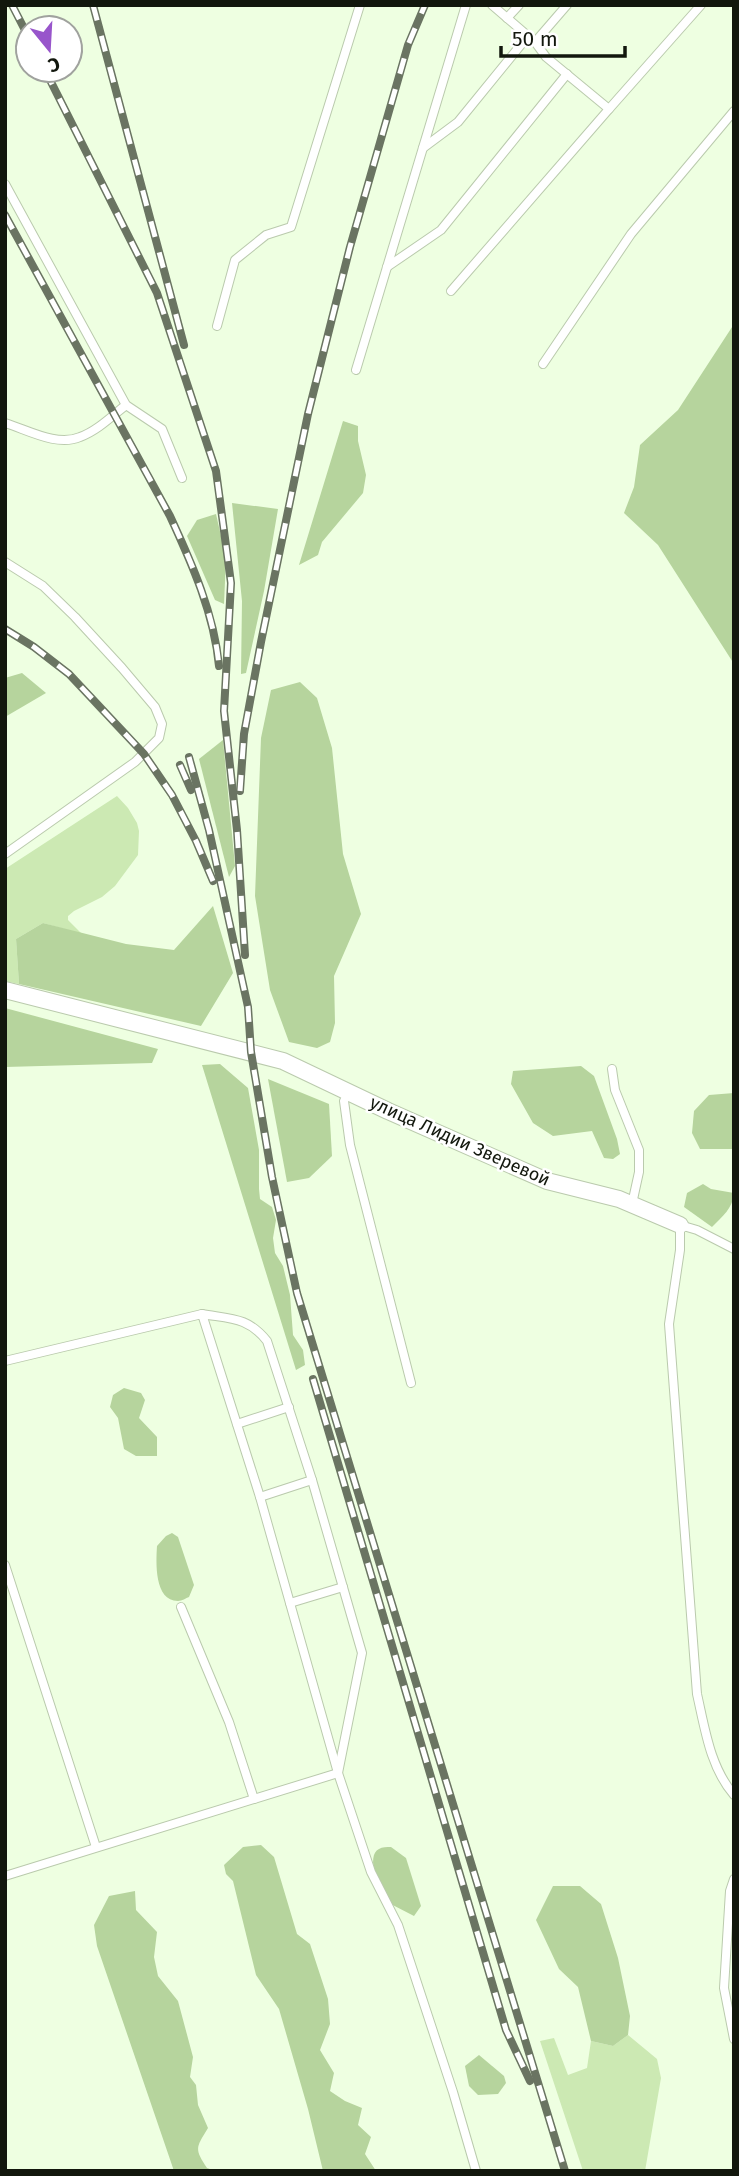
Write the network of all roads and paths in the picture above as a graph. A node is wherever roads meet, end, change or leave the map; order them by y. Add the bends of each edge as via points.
1 (360, 5) edge
2 (466, 5) edge
3 (492, 5) edge
4 (519, 5) edge
5 (567, 5) edge
6 (701, 5) edge
7 (507, 18) junction
8 (532, 39) junction
9 (567, 74) junction
10 (608, 109) junction
11 (734, 111) edge
12 (423, 148) junction
13 (5, 184) edge
14 (387, 267) junction
15 (451, 291) dead end
16 (217, 326) dead end
17 (543, 364) dead end
18 (356, 370) dead end
19 (126, 405) junction
20 (5, 423) edge
21 (182, 478) dead end
22 (5, 562) edge
23 (5, 854) edge
24 (5, 990) edge
25 (612, 1069) dead end
26 (348, 1092) junction
27 (632, 1204) junction
28 (680, 1225) junction
29 (734, 1249) edge
30 (202, 1314) junction
31 (5, 1362) edge
32 (411, 1382) dead end
33 (289, 1407) junction
34 (237, 1423) junction
35 (312, 1480) junction
36 (260, 1497) junction
37 (5, 1565) edge
38 (343, 1587) junction
39 (290, 1603) junction
40 (181, 1607) dead end
41 (338, 1773) junction
42 (734, 1795) edge
43 (254, 1799) junction
44 (96, 1847) junction
45 (5, 1876) edge
46 (734, 1879) edge
47 (734, 2039) edge
48 (476, 2171) edge

1 - 16 lane via 291,227 266,235 235,260
2 - 12 lane
3 - 7 lane
4 - 7 lane
5 - 8 lane
6 - 10 lane
7 - 8 lane
8 - 9 lane
8 - 12 lane via 458,122
9 - 10 lane
9 - 14 lane via 441,230
10 - 15 lane
11 - 17 lane via 631,234
12 - 14 lane
13 - 19 lane
14 - 18 lane
19 - 20 lane via 80,438 66,441
19 - 21 lane via 162,429
22 - 23 lane via 43,586 75,617 155,707 162,724 159,738 135,762
24 - 26 street, улица Лидии Зверевой via 283,1061
25 - 27 lane via 615,1090 639,1150
26 - 27 street, улица Лидии Зверевой via 547,1181
26 - 32 lane via 344,1101 350,1145
27 - 28 street, улица Лидии Зверевой
28 - 29 lane
28 - 42 lane via 669,1324 697,1694 722,1782
30 - 31 lane
30 - 33 lane via 247,1322 259,1331
30 - 34 lane
33 - 34 lane
33 - 35 lane
34 - 36 lane
35 - 36 lane
35 - 38 lane
36 - 39 lane
37 - 44 lane
38 - 39 lane
38 - 41 lane via 362,1653
39 - 41 lane
40 - 43 lane via 229,1722
41 - 43 lane
41 - 48 lane via 371,1872 398,1924
43 - 44 lane
44 - 45 lane
46 - 47 lane via 724,1988

